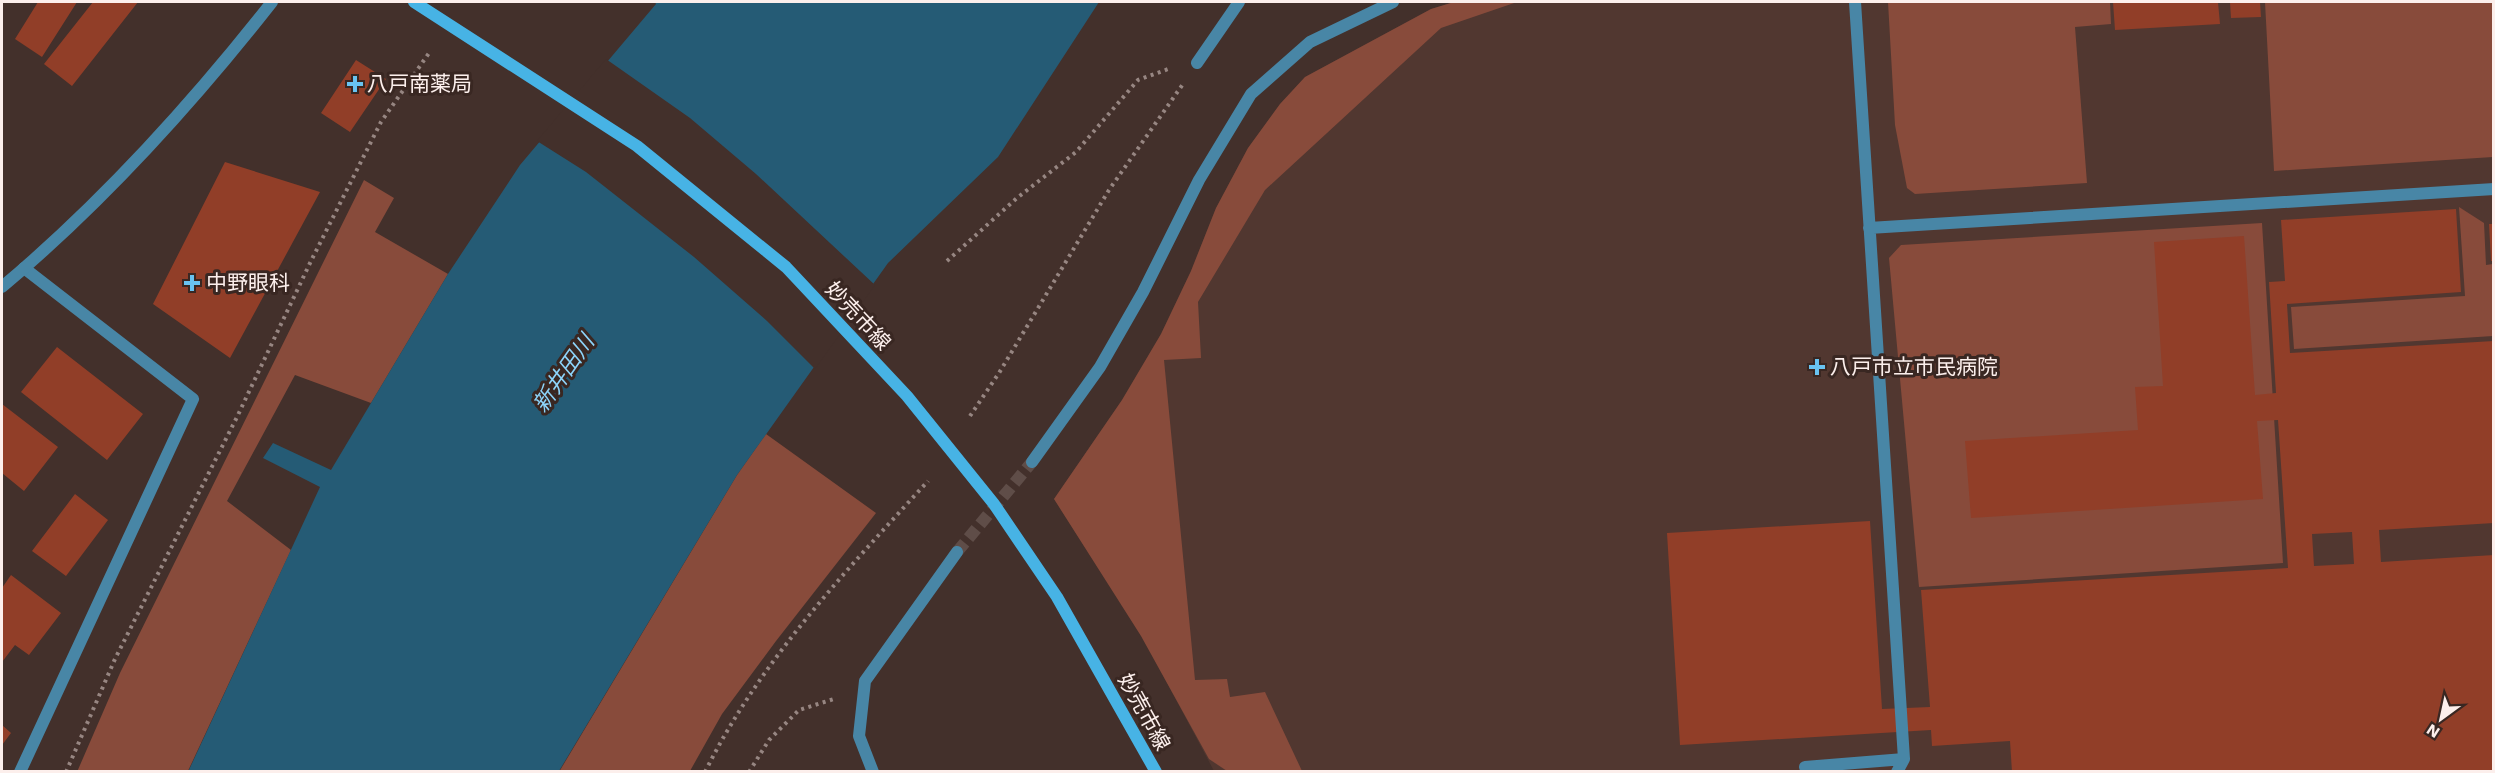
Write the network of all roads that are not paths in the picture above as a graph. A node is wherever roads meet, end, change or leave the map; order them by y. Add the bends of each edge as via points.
1 (272, 2) edge
2 (414, 2) edge
3 (1239, 2) edge
4 (1393, 2) edge
5 (1855, 2) edge
6 (1197, 63) road end
7 (2493, 189) edge
8 (1869, 228) junction
9 (24, 268) junction
10 (2, 287) edge
11 (1032, 462) tunnel mouth
12 (957, 552) tunnel mouth
13 (1904, 759) junction
14 (1805, 767) dead end
15 (20, 771) edge
16 (873, 771) edge
17 (1156, 771) edge
18 (1897, 771) edge

1 - 9 street via 136,161
2 - 17 main road, 妙売市線 via 637,146 786,267 907,396 994,504 1057,597
3 - 6 street
4 - 11 street via 1310,42 1251,94 1199,180 1100,367
5 - 8 street
7 - 8 street
8 - 13 street
9 - 10 street
9 - 15 street via 194,399
12 - 16 street via 865,681 859,736
13 - 14 street
13 - 18 street

